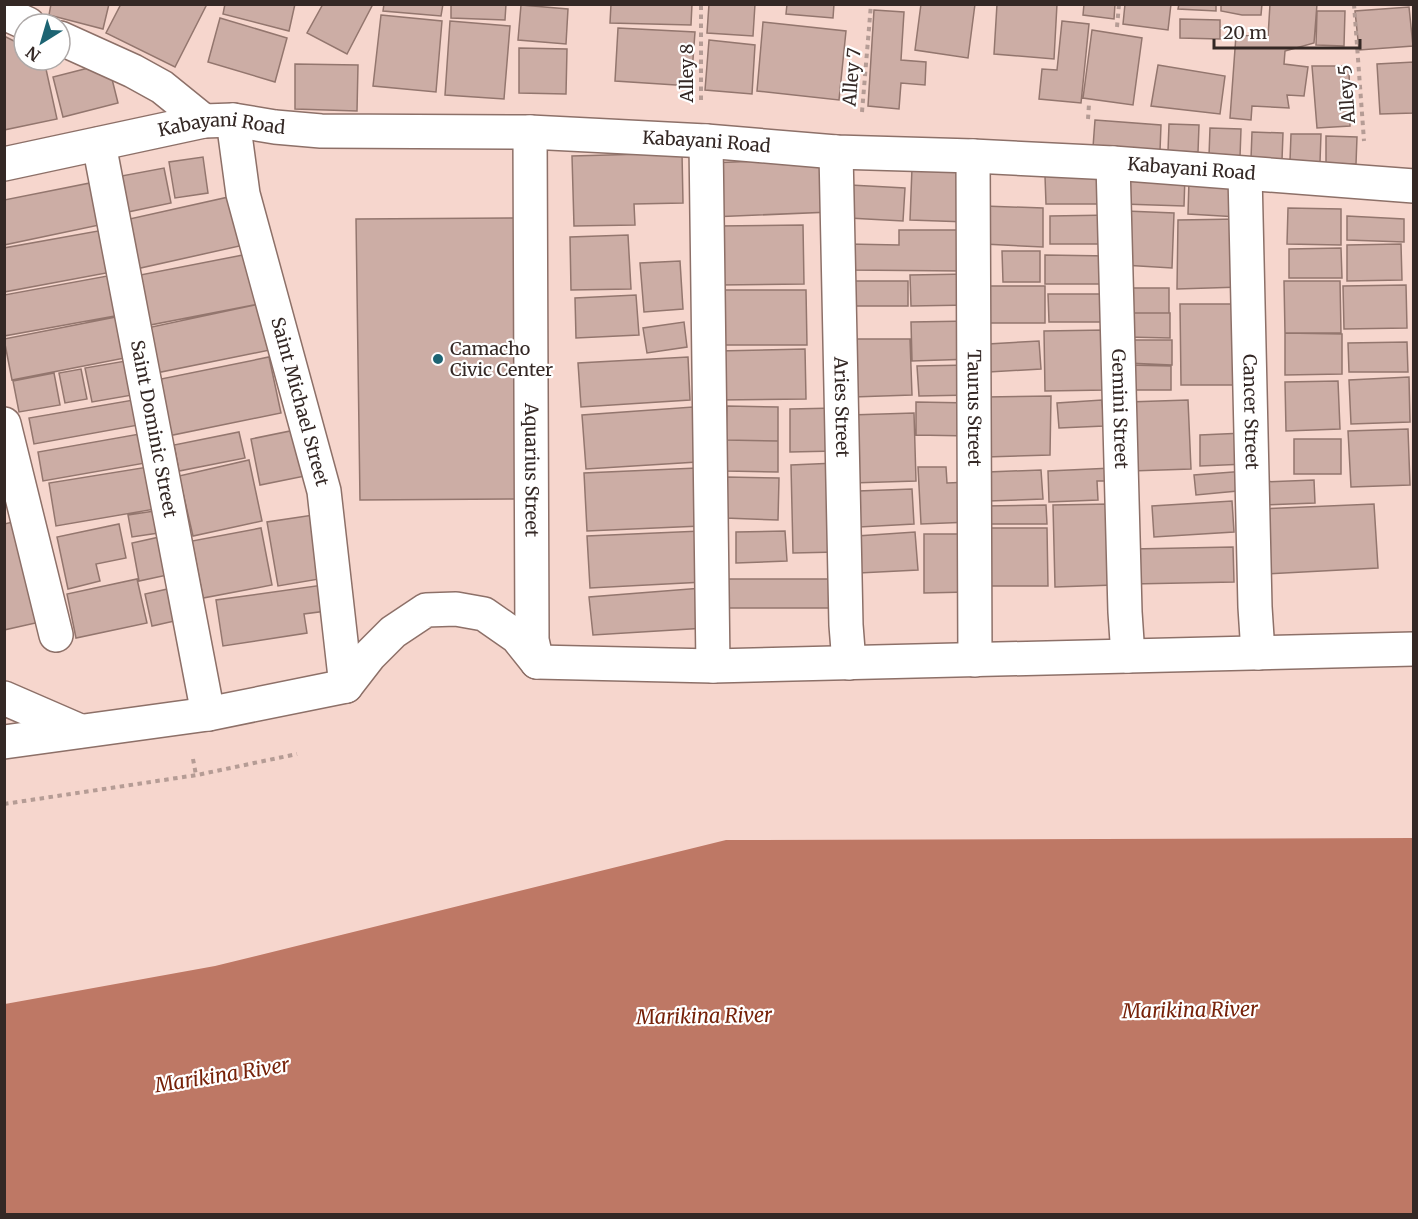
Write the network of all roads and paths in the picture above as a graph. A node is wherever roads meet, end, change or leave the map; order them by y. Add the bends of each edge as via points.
1 (701, 4) edge
2 (871, 4) edge
3 (1119, 4) edge
4 (1354, 4) edge
5 (1117, 27) dead end
6 (72, 43) edge
7 (218, 120) junction
8 (530, 132) junction
9 (703, 141) junction
10 (99, 144) junction
11 (847, 152) junction
12 (973, 156) junction
13 (1113, 163) junction
14 (4, 164) edge
15 (1245, 174) junction
16 (1366, 182) junction
17 (1413, 186) edge
18 (4, 424) edge
19 (56, 635) dead end
20 (1413, 649) edge
21 (1258, 653) junction
22 (1128, 656) junction
23 (975, 660) junction
24 (537, 662) junction
25 (849, 663) junction
26 (713, 666) junction
27 (346, 686) junction
28 (4, 698) edge
29 (208, 714) junction
30 (80, 731) junction
31 (4, 742) edge
32 (297, 754) dead end
33 (4, 804) edge

1 - 9 path, Alley 8
2 - 11 path, Alley 7
3 - 5 path
4 - 16 path, Alley 5
6 - 7 street via 133,71
7 - 8 street, Kabayani Road via 321,131
7 - 10 street, Kabayani Road
7 - 27 street, Saint Michael Street via 243,194 324,491
8 - 9 street, Kabayani Road
8 - 24 street, Aquarius Street via 532,640
9 - 11 street, Kabayani Road
9 - 26 street
10 - 14 street, Kabayani Road
10 - 29 street, Saint Dominic Street
11 - 12 street, Kabayani Road
11 - 25 street, Aries Street
12 - 13 street, Kabayani Road
12 - 23 street, Taurus Street
13 - 15 street, Kabayani Road
13 - 22 street, Gemini Street
15 - 16 street, Kabayani Road
15 - 21 street, Cancer Street
16 - 17 street, Kabayani Road
18 - 19 street
20 - 21 street
21 - 22 street
22 - 23 street
23 - 25 street
24 - 26 street
24 - 27 street via 517,637 484,614 456,609 426,610 393,632
25 - 26 street
27 - 29 street
28 - 30 street
29 - 30 street
30 - 31 street
32 - 33 path via 196,775

